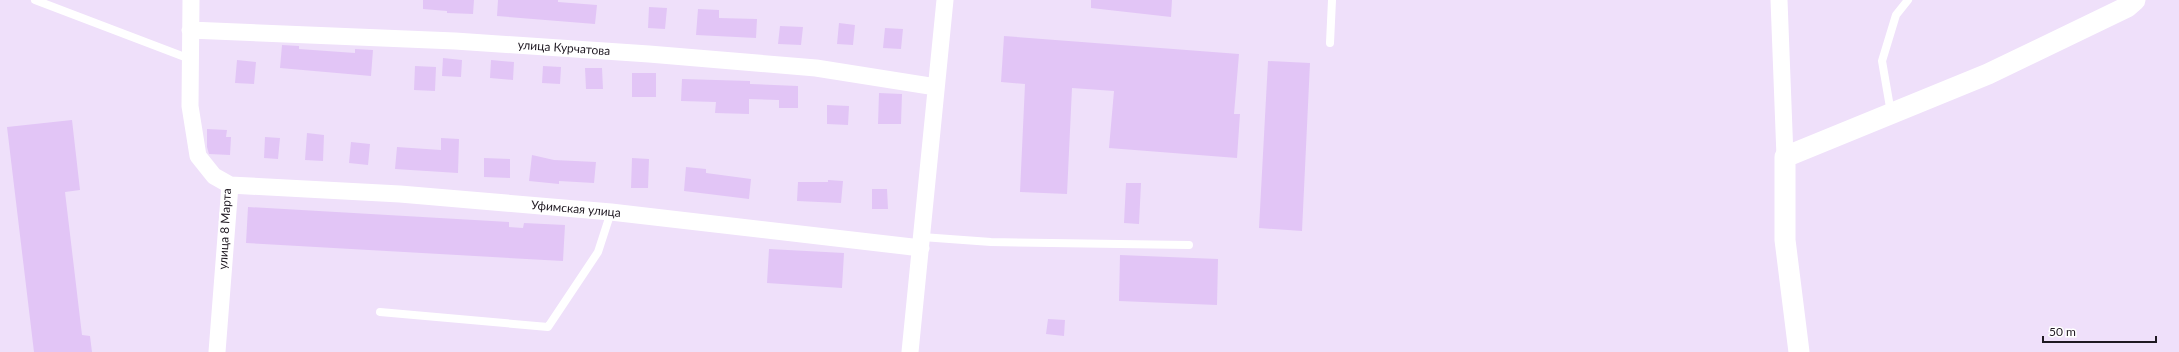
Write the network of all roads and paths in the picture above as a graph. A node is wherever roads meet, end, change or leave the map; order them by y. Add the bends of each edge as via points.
1 (35, 0) edge
2 (191, 0) edge
3 (945, 0) edge
4 (1332, 0) edge
5 (1779, 0) edge
6 (1908, 0) edge
7 (2136, 0) edge
8 (190, 30) junction
9 (1330, 42) dead end
10 (190, 59) junction
11 (936, 87) junction
12 (1891, 112) junction
13 (1785, 157) junction
14 (230, 185) junction
15 (611, 212) junction
16 (922, 243) junction
17 (1189, 245) dead end
18 (380, 312) dead end
19 (217, 352) edge
20 (910, 352) edge
21 (1799, 352) edge

1 - 10 lane
2 - 8 street, улица 8 Марта
3 - 11 street
4 - 9 lane
5 - 13 street
6 - 12 lane via 1896,15 1882,61
7 - 12 street via 2127,7 1988,74
8 - 10 street, улица 8 Марта
8 - 11 street, улица Курчатова via 455,41 649,54 816,68
10 - 14 street, улица 8 Марта via 190,106 198,156 214,176
11 - 16 street
12 - 13 street
13 - 21 street via 1785,240
14 - 15 street, Уфимская улица via 400,194
14 - 19 street, улица 8 Марта
15 - 16 street, Уфимская улица
15 - 18 lane via 598,252 548,327
16 - 17 lane
16 - 20 street

